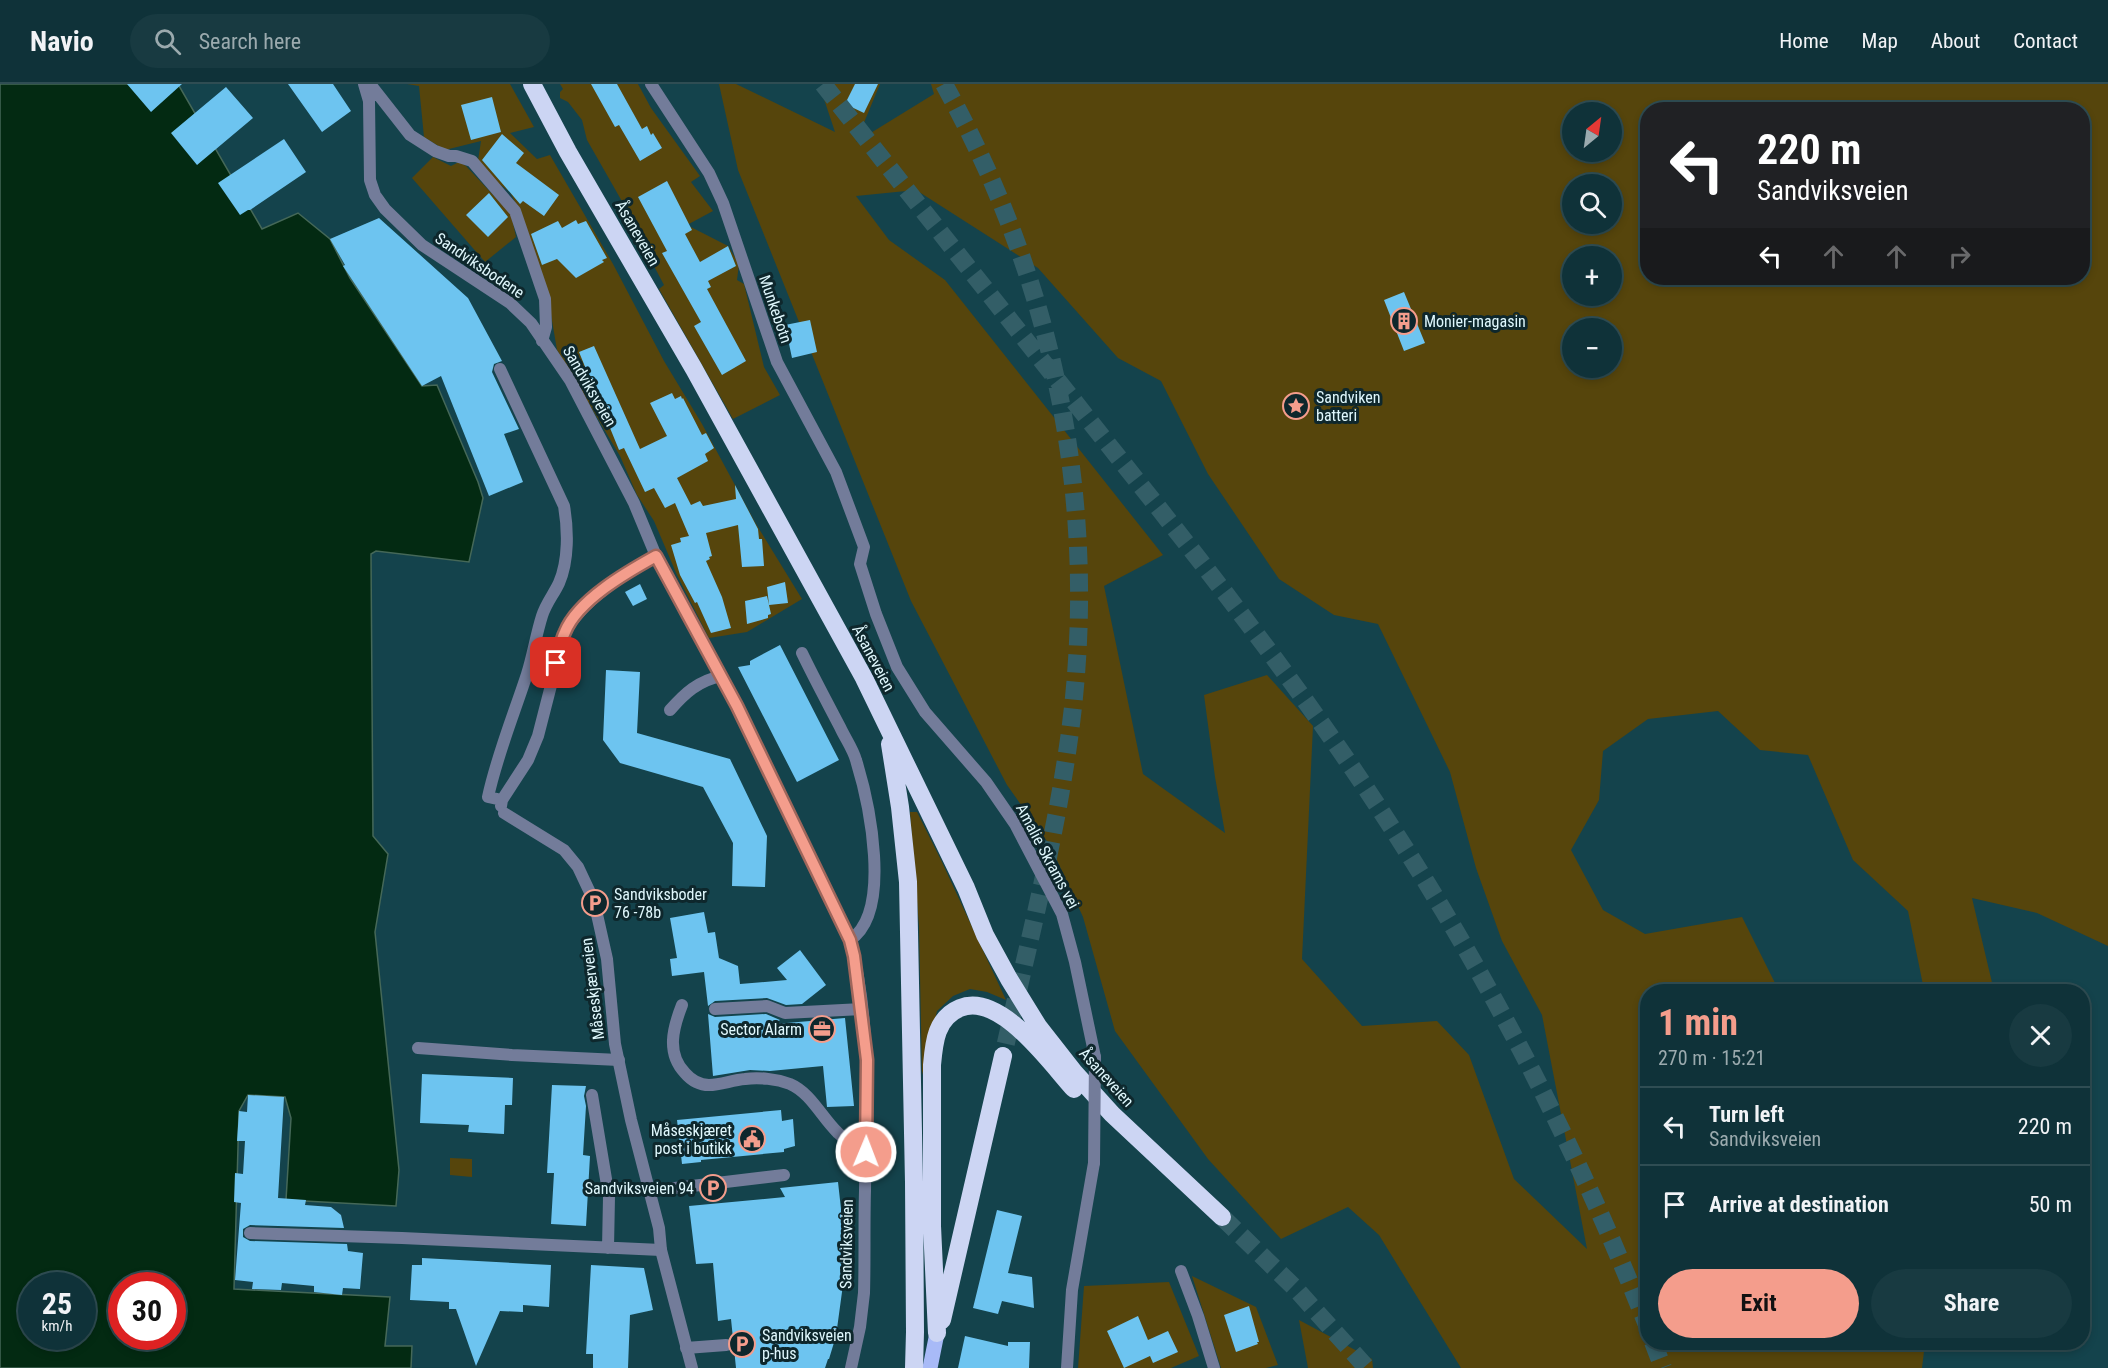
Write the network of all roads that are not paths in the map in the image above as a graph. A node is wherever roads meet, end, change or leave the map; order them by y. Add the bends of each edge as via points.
1 (364, 84) edge
2 (370, 84) edge
3 (532, 84) edge
4 (651, 84) edge
5 (542, 341) junction
6 (500, 369) dead end
7 (864, 547) joint
8 (656, 556) junction
9 (802, 653) dead end
10 (721, 676) junction
11 (670, 711) dead end
12 (887, 725) junction
13 (503, 806) junction
14 (850, 940) junction
15 (682, 1005) dead end
16 (862, 1009) junction
17 (715, 1010) dead end
18 (418, 1048) dead end
19 (1003, 1056) tunnel mouth
20 (619, 1060) junction
21 (592, 1095) dead end
22 (866, 1149) junction
23 (784, 1175) dead end
24 (650, 1191) junction
25 (250, 1233) dead end
26 (608, 1248) junction
27 (661, 1251) junction
28 (1181, 1271) dead end
29 (937, 1333) junction
30 (726, 1345) dead end
31 (686, 1348) junction
32 (692, 1368) edge
33 (851, 1368) edge
34 (914, 1368) edge
35 (930, 1368) edge
36 (1067, 1368) edge
37 (1214, 1368) edge

1 - 5 street, Sandviksbodene via 369,101 370,180 375,195 422,245 510,303 531,323
2 - 5 street, Sandviksveien via 410,135 449,156 472,161 515,211 545,299
3 - 12 highway, Åsaneveien via 694,369
4 - 7 street, Munkebotn via 709,173 723,202 777,362 836,472
5 - 8 street, Sandviksveien via 570,380
6 - 13 street via 564,506 567,526 563,572 542,616 492,778 488,797
7 - 36 street, Amalie Skrams vei, bridge via 860,564 897,667 925,712 986,782 1015,824 1062,914 1076,962 1095,1057 1094,1163 1072,1290
8 - 10 street, Sandviksveien
8 - 13 street via 598,593 565,632 538,736
9 - 14 street via 856,758 872,827 874,887 869,915 862,930
10 - 11 street via 697,684
10 - 14 street, Sandviksveien
12 - 29 highway, Åsaneveien via 985,935 1038,1026 1112,1114 1222,1217 1168,1180 1104,1122 1014,1025 994,1011 977,1005 964,1006 951,1012 934,1039 932,1226
12 - 34 highway via 908,882
13 - 20 street, Måseskjærveien via 564,850 585,879 603,934
14 - 16 street, Sandviksveien
15 - 22 street via 672,1044 676,1062 686,1075 698,1084 708,1085 746,1078 774,1079 792,1085 805,1094 840,1136
16 - 17 street via 785,1013 767,1006
16 - 22 street, Sandviksveien via 867,1060
18 - 20 street, Måseskjærveien
19 - 29 highway
20 - 24 street, Måseskjærveien
21 - 26 street via 609,1197
22 - 33 street, Sandviksveien via 864,1293
23 - 24 street
24 - 27 street, Måseskjærveien
25 - 26 street
26 - 27 street
27 - 31 street, Måseskjærveien
28 - 37 street
29 - 35 main road
30 - 31 street
31 - 32 street, Måseskjærveien

